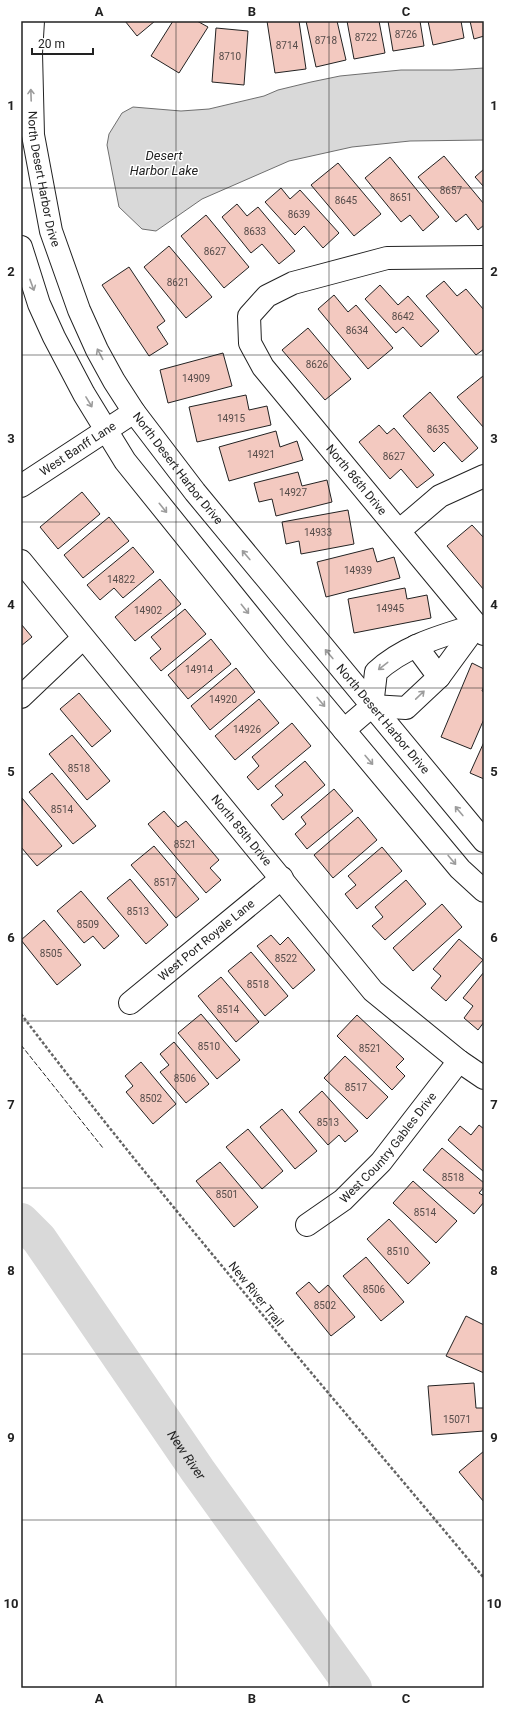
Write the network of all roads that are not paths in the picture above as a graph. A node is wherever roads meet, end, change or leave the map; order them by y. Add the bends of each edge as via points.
1 (33, 21) edge
2 (21, 248) edge
3 (484, 257) edge
4 (134, 412) junction
5 (105, 430) junction
6 (484, 476) edge
7 (21, 486) edge
8 (400, 530) junction
9 (21, 561) edge
10 (480, 629) edge
11 (84, 638) junction
12 (416, 646) junction
13 (439, 677) junction
14 (21, 697) edge
15 (372, 706) junction
16 (344, 730) junction
17 (484, 841) edge
18 (282, 878) junction
19 (484, 891) edge
20 (130, 1003) dead end
21 (459, 1061) junction
22 (484, 1078) edge
23 (307, 1225) dead end

4 -> 1 street, North Desert Harbor Drive via 91,337 51,231 33,135
2 -> 5 street via 39,304 54,337
3 - 8 street, North 86th Drive via 387,258 294,283 266,296 249,316 250,343 263,367
4 - 5 street, West Banff Lane
15 -> 4 street, North Desert Harbor Drive via 212,514
5 - 7 street, West Banff Lane
5 -> 16 street via 130,467
6 - 8 street via 440,496
8 - 10 street, North 86th Drive
9 - 11 street, North 85th Drive
10 - 12 street
10 - 13 street
11 - 14 street
11 - 18 street, North 85th Drive
12 - 13 street
12 -> 15 street via 376,672
15 -> 13 street via 406,708
15 - 16 street
17 -> 15 street, North Desert Harbor Drive
16 -> 19 street via 460,869
18 - 20 street, West Port Royale Lane
18 - 21 street, North 85th Drive via 374,991
21 - 22 street, North 85th Drive
21 - 23 street, West Country Gables Drive via 381,1162 343,1200

